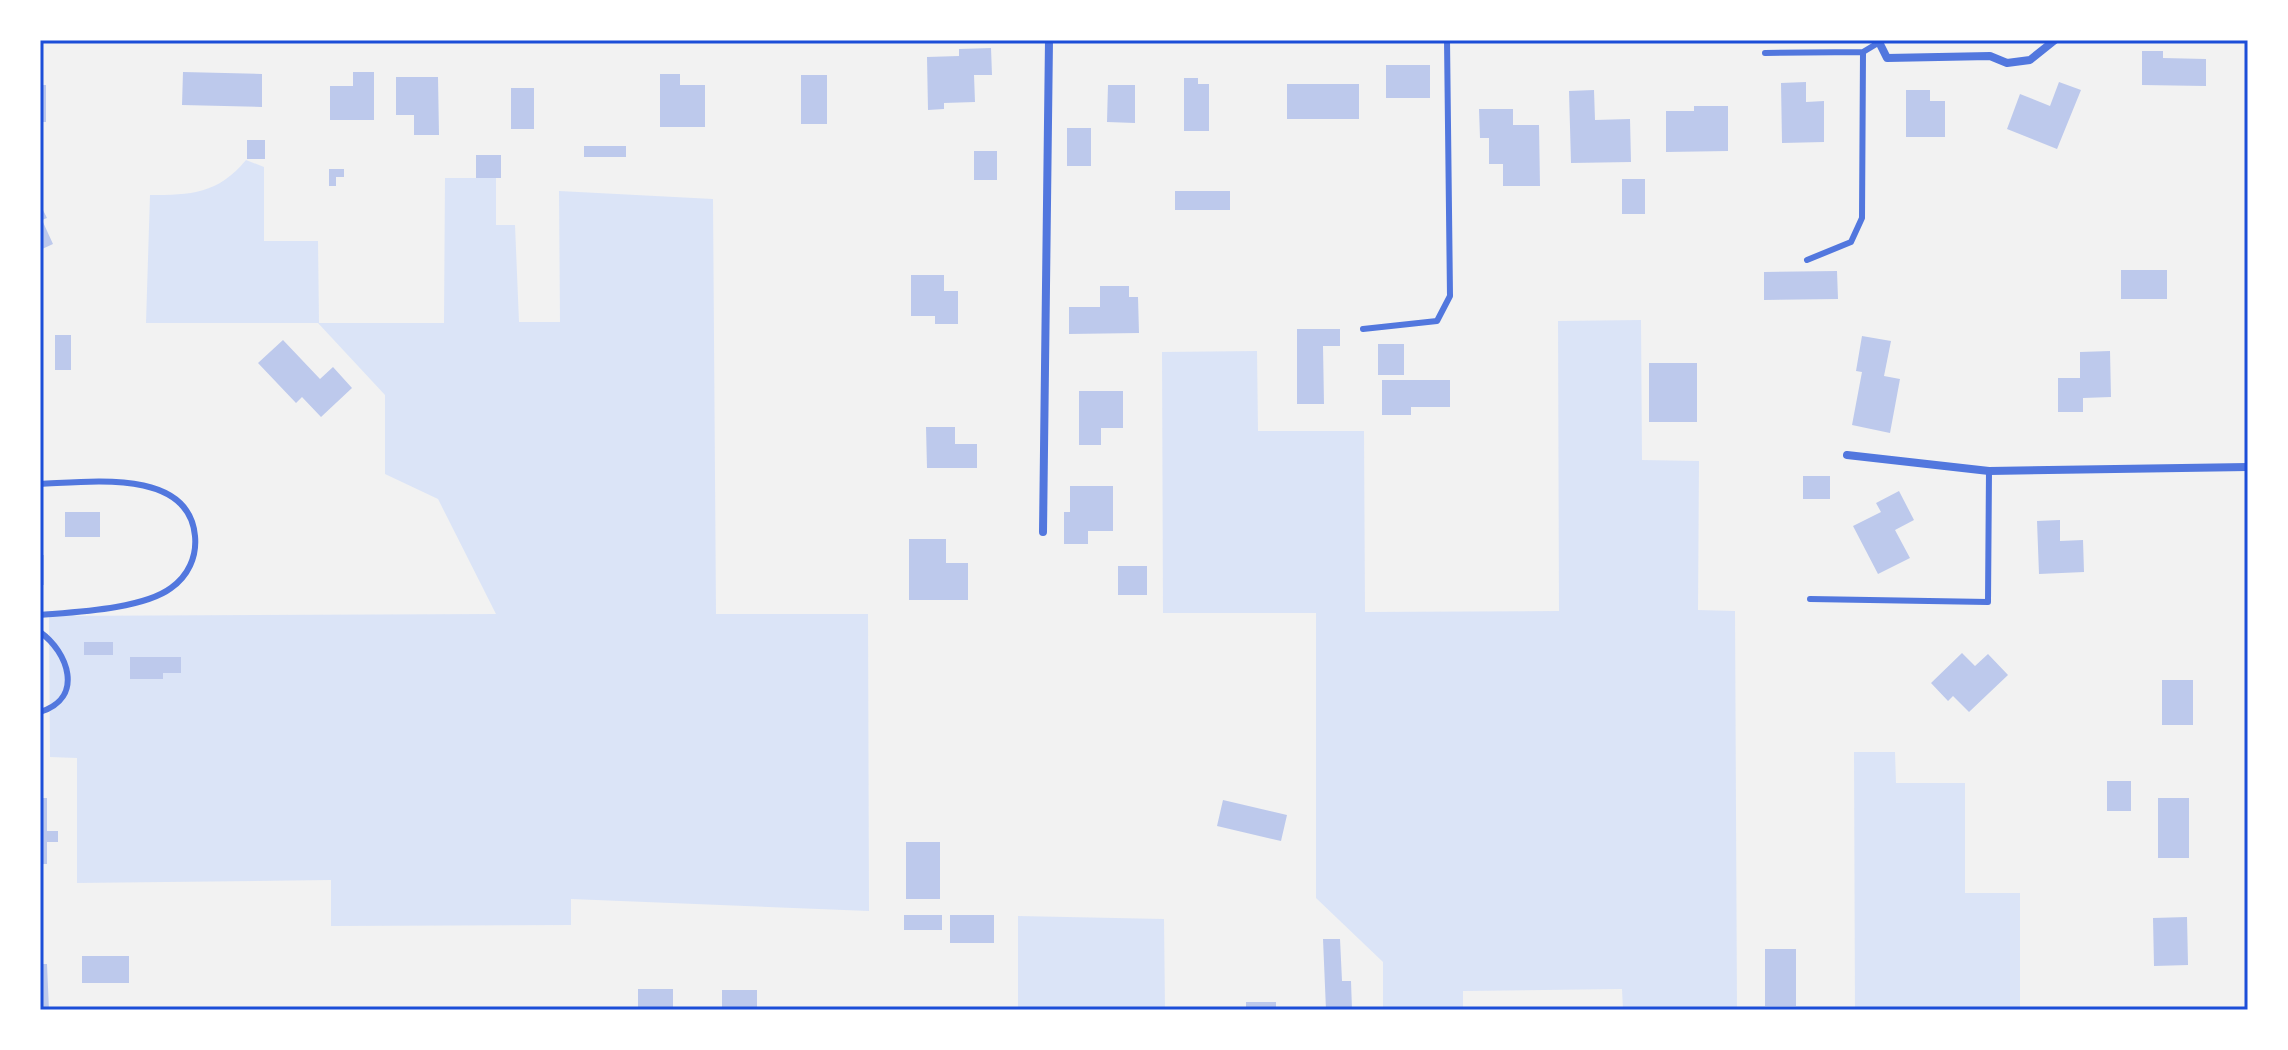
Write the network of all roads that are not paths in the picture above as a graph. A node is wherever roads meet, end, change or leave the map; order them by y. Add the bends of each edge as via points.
1 (1049, 40) edge
2 (1447, 40) edge
3 (2055, 40) edge
4 (1878, 42) edge
5 (1863, 52) junction
6 (1765, 53) dead end
7 (1807, 260) dead end
8 (1363, 329) dead end
9 (1847, 455) dead end
10 (2248, 467) edge
11 (1989, 471) junction
12 (40, 484) edge
13 (1043, 532) dead end
14 (1810, 599) dead end
15 (40, 615) edge
16 (40, 632) edge
17 (40, 712) edge

1 - 13 street
2 - 8 lane via 1450,296 1437,321
3 - 4 street via 2030,60 2007,63 1990,56 1887,58
4 - 5 lane
5 - 6 lane
5 - 7 lane via 1862,218 1851,242
9 - 11 street
10 - 11 street
11 - 14 lane via 1988,602
12 - 15 lane via 126,481 173,496 193,516 196,543 191,568 170,590 118,607
16 - 17 lane via 57,644 67,662 67,684 58,702

